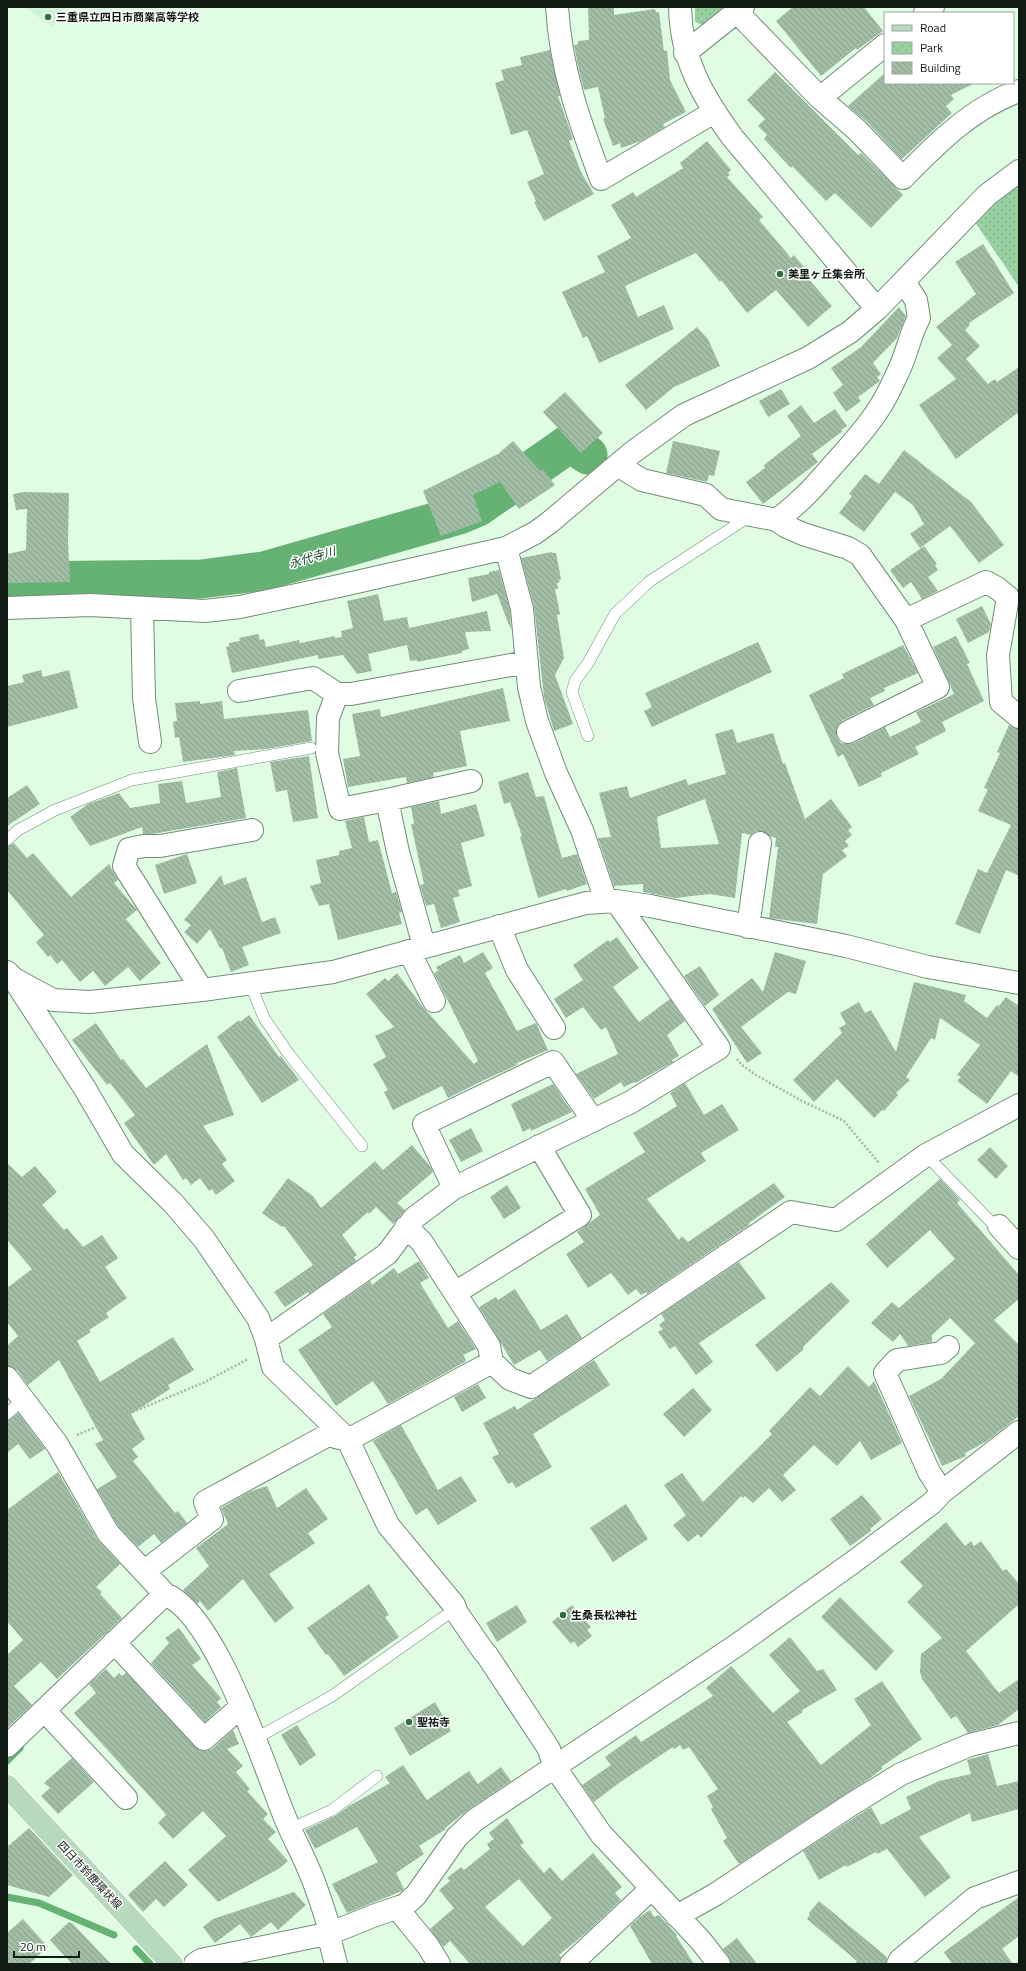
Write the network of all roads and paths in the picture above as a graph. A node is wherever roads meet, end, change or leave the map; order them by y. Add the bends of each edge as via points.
1 (557, 7) edge
2 (680, 7) edge
3 (740, 10) edge
4 (884, 46) edge
5 (685, 53) junction
6 (1019, 91) edge
7 (820, 98) junction
8 (714, 112) junction
9 (1019, 171) edge
10 (904, 282) junction
11 (877, 309) junction
12 (618, 466) junction
13 (750, 515) junction
14 (777, 520) junction
15 (506, 548) junction
16 (7, 608) edge
17 (142, 608) junction
18 (906, 620) junction
19 (527, 662) junction
20 (239, 691) dead end
21 (337, 694) junction
22 (1019, 717) edge
23 (848, 732) dead end
24 (588, 736) dead end
25 (150, 742) dead end
26 (311, 748) dead end
27 (471, 781) dead end
28 (387, 800) junction
29 (252, 830) dead end
30 (7, 840) edge
31 (760, 843) dead end
32 (611, 901) junction
33 (499, 926) junction
34 (748, 927) junction
35 (417, 949) junction
36 (10, 975) edge
37 (250, 983) junction
38 (1019, 984) edge
39 (202, 990) junction
40 (434, 1001) dead end
41 (554, 1028) dead end
42 (719, 1048) junction
43 (1019, 1105) edge
44 (593, 1120) junction
45 (362, 1146) dead end
46 (539, 1146) junction
47 (926, 1155) junction
48 (893, 1181) junction
49 (454, 1188) junction
50 (999, 1226) joint
51 (406, 1227) junction
52 (1019, 1248) edge
53 (455, 1293) junction
54 (266, 1339) junction
55 (948, 1348) dead end
56 (253, 1357) dead end
57 (492, 1362) junction
58 (7, 1378) edge
59 (23, 1399) junction
60 (7, 1414) edge
61 (1019, 1432) edge
62 (348, 1440) junction
63 (56, 1444) junction
64 (942, 1492) junction
65 (145, 1571) junction
66 (165, 1594) junction
67 (455, 1609) junction
68 (114, 1642) junction
69 (242, 1706) junction
70 (44, 1710) junction
71 (1019, 1733) edge
72 (255, 1738) junction
73 (7, 1746) edge
74 (554, 1766) junction
75 (377, 1776) dead end
76 (7, 1786) edge
77 (126, 1798) dead end
78 (290, 1829) junction
79 (1019, 1882) edge
80 (651, 1889) junction
81 (397, 1908) junction
82 (677, 1916) junction
83 (330, 1933) junction
84 (172, 1964) edge
85 (195, 1964) edge
86 (336, 1964) edge
87 (438, 1964) edge
88 (571, 1964) edge
89 (719, 1964) edge
90 (898, 1964) edge

1 - 8 street via 562,57 571,96 601,180
2 - 5 street
3 - 5 street
3 - 7 street
4 - 7 street
5 - 8 street via 696,80
6 - 7 street via 970,117 939,141 903,178 858,130
8 - 11 street
9 - 10 street via 987,195
10 - 11 street
10 - 14 street via 916,300 919,318 899,370 880,407 816,486
11 - 12 street via 850,332 808,358 684,415
12 - 13 street via 642,480 706,495 721,509
12 - 15 street via 535,533
13 - 14 street
13 - 24 lane via 650,581 616,614 575,681 572,692
14 - 18 street via 803,534 848,548 860,555
15 - 17 street via 240,607 205,611
15 - 19 street via 522,609
16 - 17 street via 90,605
17 - 25 street via 144,698
18 - 22 street via 986,582 1008,597 998,655 1001,702
18 - 23 street via 938,687
19 - 21 street via 351,694
19 - 32 street via 529,687 537,722
20 - 21 street via 313,678
21 - 28 street via 328,718 327,752 340,809
26 - 30 lane via 132,780 55,810 18,830
27 - 28 street
28 - 35 street
29 - 39 street via 129,849 124,866
31 - 34 street
32 - 33 street via 586,903
32 - 34 street
32 - 42 street
33 - 35 street
33 - 41 street via 517,970
34 - 38 street via 846,946 928,967
35 - 37 street via 333,972
35 - 40 street
36 - 39 street via 53,1000 90,1002
36 - 54 street via 84,1087 123,1154 174,1203 204,1239 258,1318
37 - 39 street
37 - 45 lane via 264,1018 280,1042
42 - 44 street via 641,1096
42 - 48 path via 732,1052 742,1065 756,1075 844,1121
43 - 47 street
44 - 46 street
44 - 49 street via 553,1062 424,1124
46 - 49 street
46 - 53 street via 580,1215
47 - 48 street
47 - 50 lane via 992,1223
48 - 57 street via 836,1220 791,1212 531,1387 510,1379
49 - 51 street
50 - 52 street
51 - 53 street via 421,1241
51 - 54 street via 386,1254
53 - 57 street via 489,1346
54 - 62 street via 273,1366
55 - 64 street via 941,1353 897,1360 885,1373 929,1472
56 - 63 path via 203,1383
57 - 62 street
58 - 59 street
59 - 60 lane
59 - 63 street
61 - 64 street
62 - 65 street via 328,1435 205,1502 212,1519
62 - 67 street via 388,1525
63 - 65 street via 108,1533
64 - 74 street via 932,1503 852,1563 734,1647
65 - 66 street
66 - 68 street
66 - 69 street via 174,1598 198,1624 224,1666
67 - 72 lane via 332,1696
67 - 74 street via 549,1749
68 - 69 street via 204,1739
68 - 70 street
69 - 72 street
70 - 73 street
70 - 77 street
71 - 82 street via 970,1745 901,1774 716,1894
72 - 78 street
74 - 80 street via 601,1834
74 - 81 street via 475,1820 458,1837 416,1895 405,1906
75 - 78 lane via 332,1810
76 - 84 main road, 四日市鈴鹿環状線
78 - 83 street via 309,1870
79 - 90 street via 970,1902
80 - 82 street
80 - 88 street
81 - 83 street
81 - 87 street via 428,1946
82 - 89 street
83 - 85 street via 201,1960
83 - 86 street

